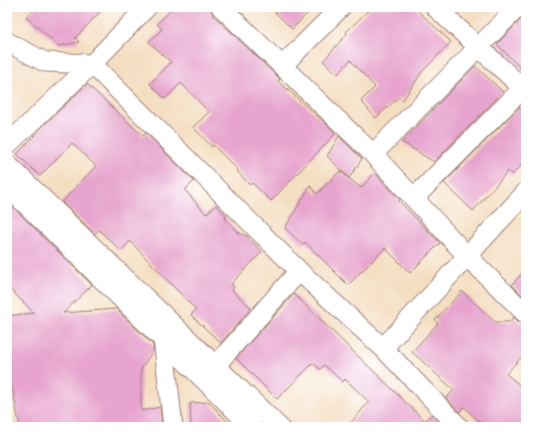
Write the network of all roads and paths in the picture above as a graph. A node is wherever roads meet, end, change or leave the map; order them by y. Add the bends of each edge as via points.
1 (147, 7) edge
2 (221, 7) edge
3 (341, 7) edge
4 (435, 7) edge
5 (518, 7) edge
6 (7, 42) edge
7 (479, 46) junction
8 (92, 64) junction
9 (282, 66) junction
10 (525, 88) edge
11 (7, 145) edge
12 (373, 154) junction
13 (7, 164) edge
14 (7, 186) edge
15 (526, 192) edge
16 (414, 198) junction
17 (466, 256) junction
18 (299, 271) junction
19 (526, 314) edge
20 (163, 338) junction
21 (383, 348) junction
22 (216, 365) junction
23 (173, 427) edge
24 (252, 427) edge
25 (279, 427) edge
26 (459, 427) edge

1 - 8 street
2 - 9 street
3 - 9 street
4 - 7 street
5 - 7 street
6 - 8 street via 45,62
7 - 10 street
7 - 12 street
8 - 11 street
8 - 18 street
9 - 12 street
10 - 16 street
12 - 16 street
13 - 22 street
14 - 20 street
15 - 17 street
16 - 17 street
17 - 19 street
17 - 21 street
18 - 21 street
18 - 22 street
20 - 23 street
20 - 24 street
21 - 26 street
22 - 25 street

